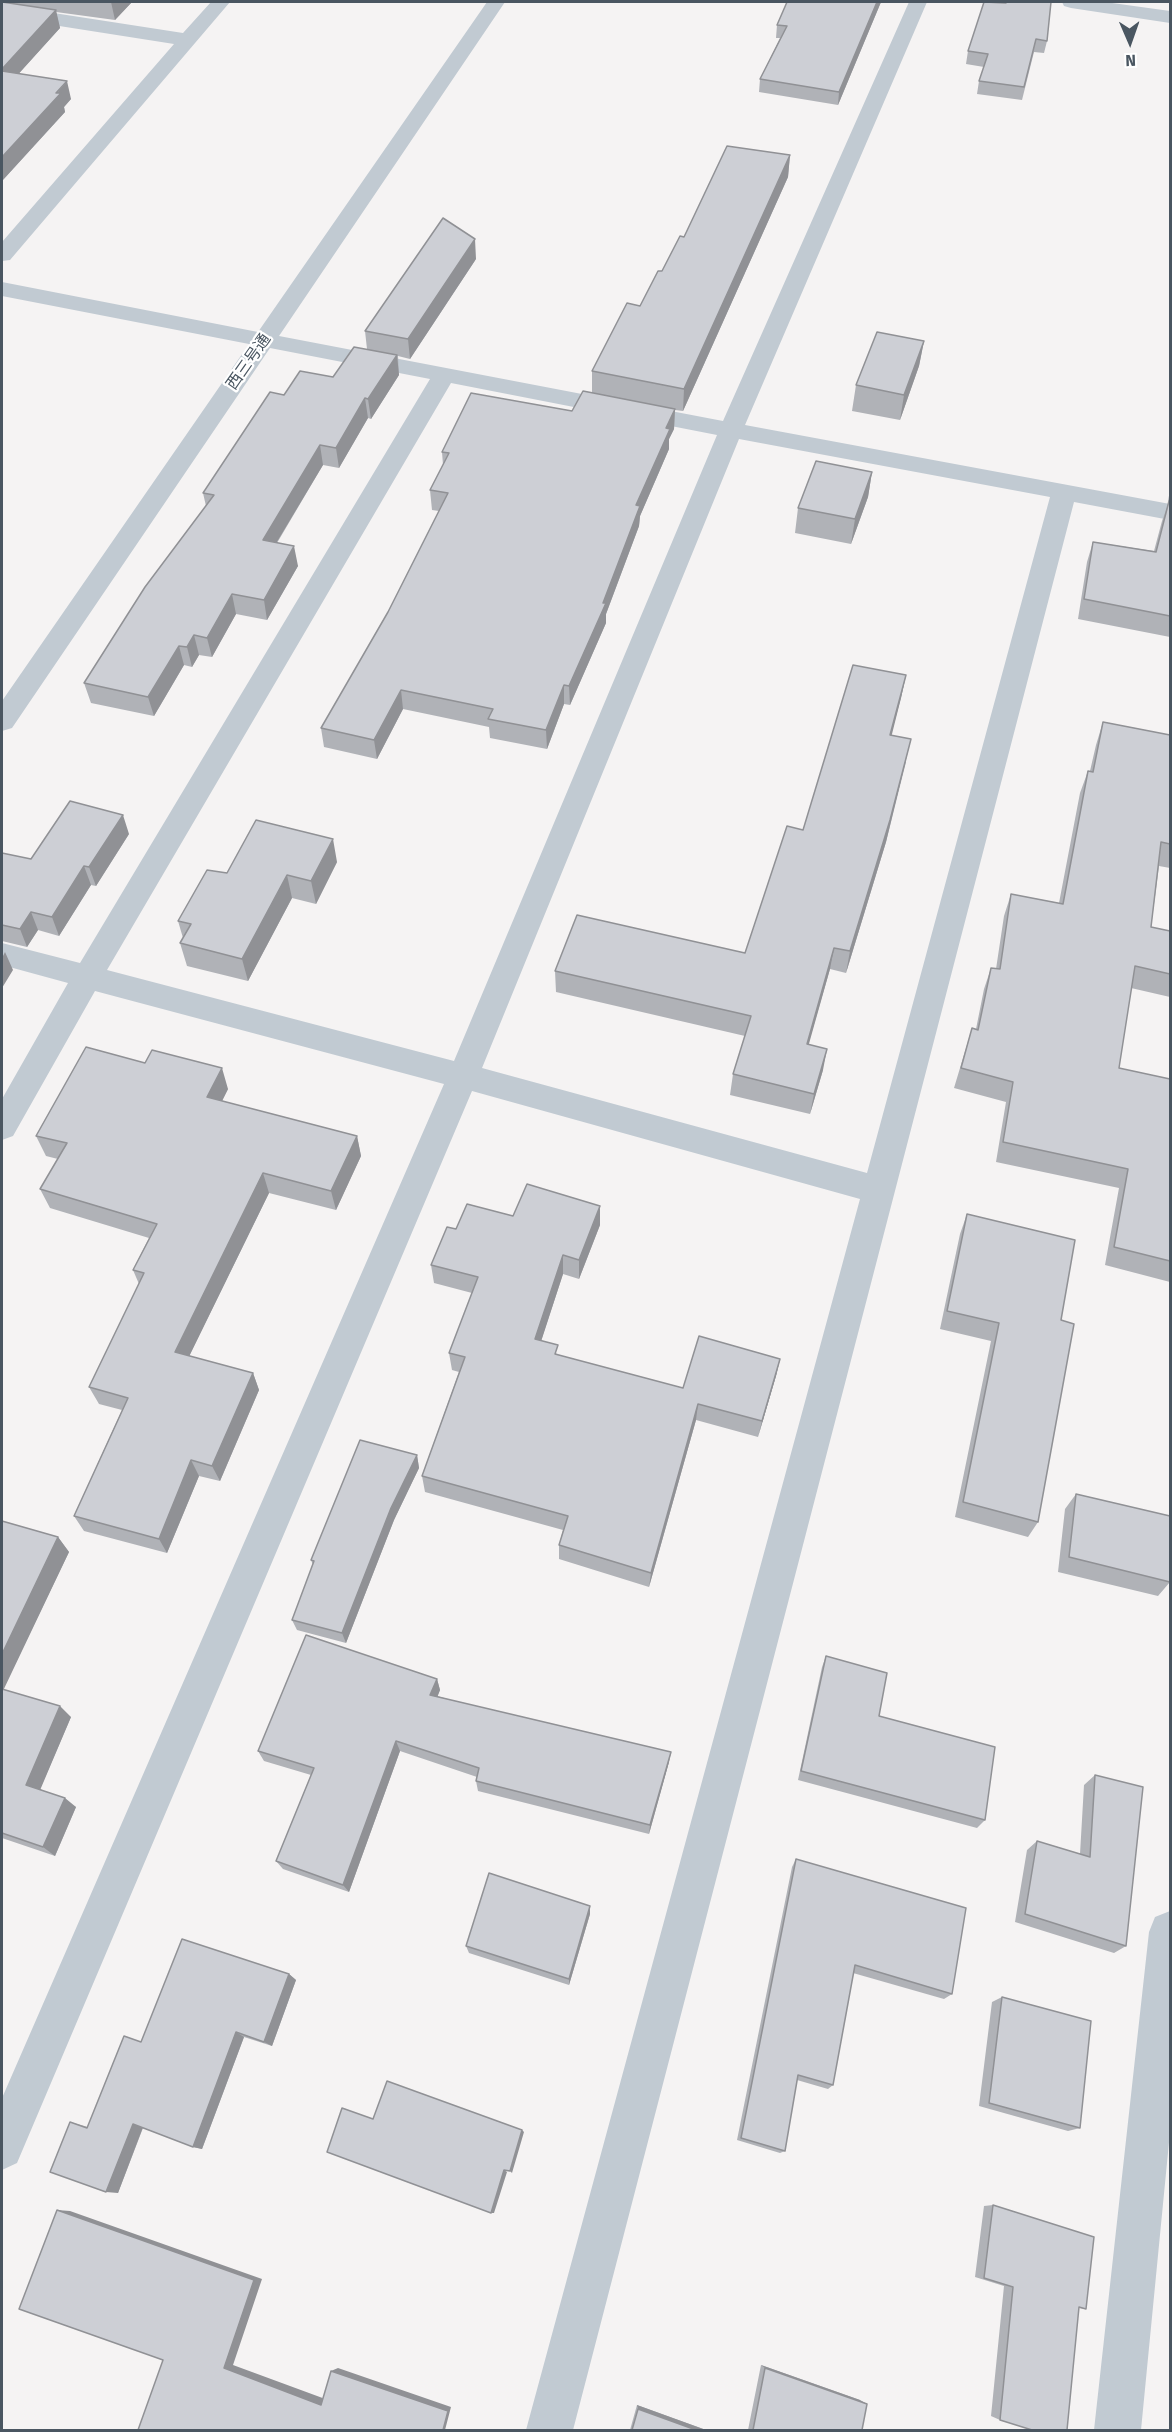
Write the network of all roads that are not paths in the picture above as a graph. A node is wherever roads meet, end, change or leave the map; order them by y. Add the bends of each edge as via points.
1 (221, 2) edge
2 (496, 2) edge
3 (918, 2) edge
4 (1071, 2) edge
5 (2, 11) edge
6 (1170, 17) edge
7 (188, 40) junction
8 (2, 255) edge
9 (2, 289) edge
10 (265, 339) junction
11 (445, 374) junction
12 (731, 430) junction
13 (1064, 492) junction
14 (1170, 512) edge
15 (2, 721) edge
16 (2, 954) edge
17 (88, 976) junction
18 (463, 1076) junction
19 (2, 1127) edge
20 (878, 1190) junction
21 (1170, 1932) edge
22 (2, 2148) edge
23 (550, 2430) edge
24 (1117, 2430) edge

1 - 7 street
2 - 10 street, 西三号通
3 - 12 street
4 - 6 street
5 - 7 street
7 - 8 street
9 - 10 street
10 - 11 street
10 - 15 street, 西三号通
11 - 12 street
11 - 17 street
12 - 13 street
12 - 18 street
13 - 14 street
13 - 20 street
16 - 17 street
17 - 18 street
17 - 19 street
18 - 20 street
18 - 22 street
20 - 23 street
21 - 24 street

